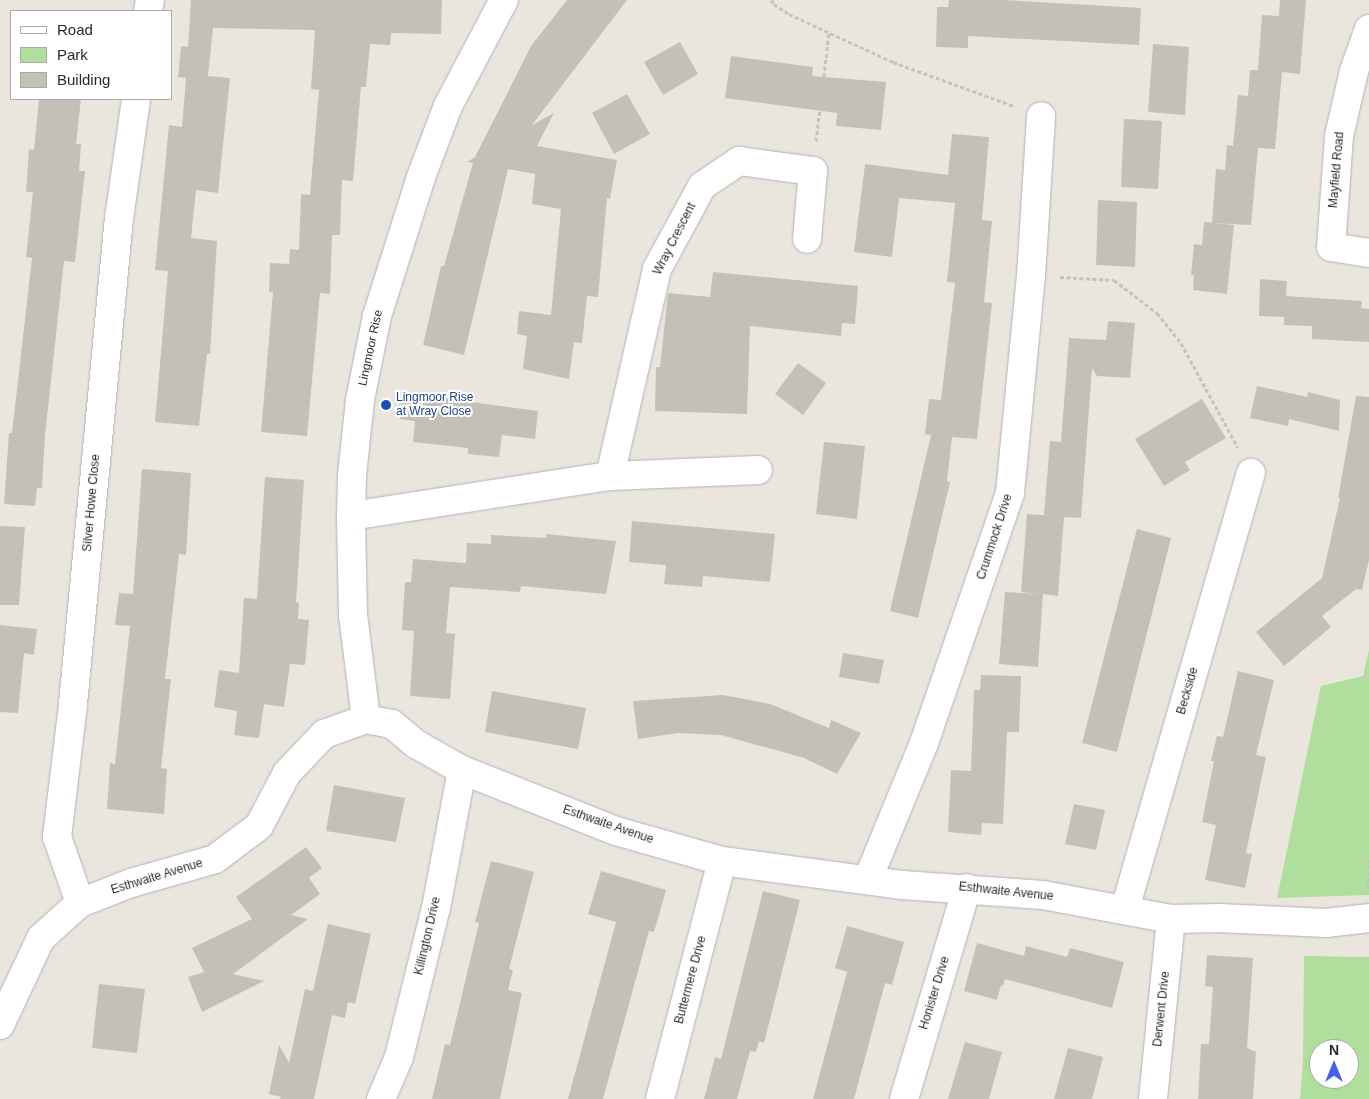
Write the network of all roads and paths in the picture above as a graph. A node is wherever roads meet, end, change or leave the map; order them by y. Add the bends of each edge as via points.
1 (504, 0) edge
2 (772, 0) edge
3 (1369, 29) edge
4 (829, 33) junction
5 (136, 100) edge
6 (1042, 116) joint
7 (813, 171) junction
8 (807, 240) dead end
9 (1369, 253) edge
10 (1031, 276) junction
11 (758, 470) dead end
12 (1251, 473) joint
13 (610, 476) junction
14 (351, 516) junction
15 (366, 719) junction
16 (462, 770) junction
17 (1369, 860) edge
18 (722, 861) junction
19 (868, 879) junction
20 (967, 888) junction
21 (1368, 895) edge
22 (80, 903) junction
23 (1125, 909) junction
24 (1369, 918) edge
25 (1171, 919) junction
26 (0, 1025) edge
27 (381, 1099) edge
28 (660, 1099) edge
29 (904, 1099) edge
30 (1153, 1099) edge

1 - 14 street, Lingmoor Rise via 448,106 396,248 377,316 360,400
2 - 4 path via 789,14
3 - 9 street, Mayfield Road via 1354,71 1339,136 1331,247
4 - 6 path via 893,62
4 - 7 path
5 - 22 street, Silver Howe Close via 119,220 73,704 57,837
6 - 10 street, Crummock Drive
7 - 8 street
7 - 13 street, Wray Crescent via 739,160 702,186 657,269
10 - 12 path via 1114,280 1157,313 1181,343
10 - 19 street, Crummock Drive via 1010,493 924,743
11 - 13 street
12 - 23 street, Beckside
13 - 14 street
14 - 15 street, Lingmoor Rise via 353,615
15 - 16 street, Esthwaite Avenue via 392,724 416,744
15 - 22 street, Esthwaite Avenue via 324,734 287,773 258,826 215,859 130,883
16 - 18 street, Esthwaite Avenue via 616,831
16 - 27 street, Killington Drive via 436,908 404,1038
17 - 21 path
18 - 19 street, Esthwaite Avenue
18 - 28 street, Buttermere Drive
19 - 20 street, Esthwaite Avenue via 902,885
20 - 23 street, Esthwaite Avenue via 1043,895
20 - 29 street, Honister Drive
22 - 26 street, Esthwaite Avenue via 41,938
23 - 25 street, Esthwaite Avenue
24 - 25 street, Esthwaite Avenue via 1326,923
25 - 30 street, Derwent Drive

